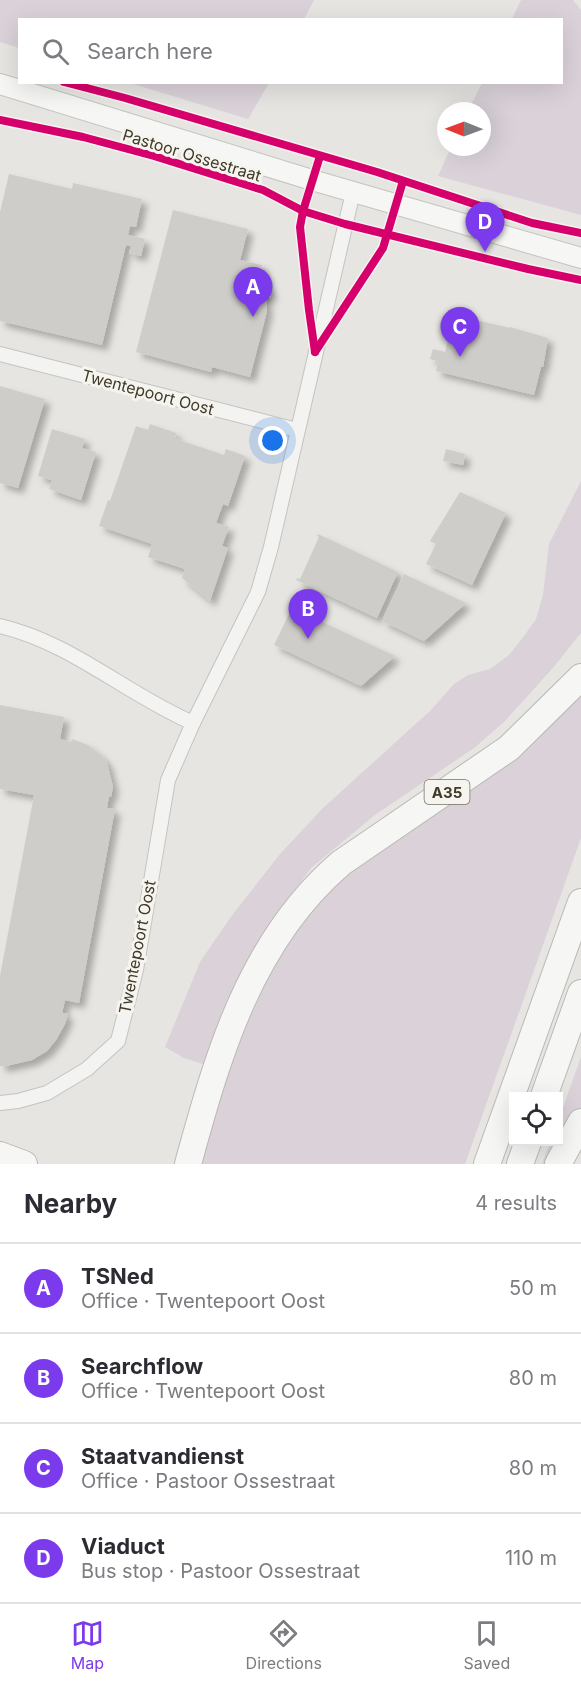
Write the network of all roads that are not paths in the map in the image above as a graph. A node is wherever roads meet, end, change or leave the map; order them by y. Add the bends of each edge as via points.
1 (5, 87) edge
2 (353, 192) junction
3 (581, 258) edge
4 (0, 354) edge
5 (297, 430) junction
6 (0, 626) edge
7 (581, 677) edge
8 (193, 723) junction
9 (581, 902) edge
10 (581, 993) edge
11 (545, 1092) edge
12 (0, 1103) edge
13 (200, 1121) junction
14 (581, 1122) edge
15 (527, 1146) edge
16 (0, 1155) edge
17 (24, 1164) edge
18 (171, 1164) edge
19 (188, 1164) edge
20 (487, 1164) edge
21 (520, 1164) edge
22 (558, 1164) edge

1 - 2 main road, Pastoor Ossestraat
2 - 3 main road, Pastoor Ossestraat
2 - 5 street, Twentepoort Oost
4 - 5 street, Twentepoort Oost
5 - 8 street, Twentepoort Oost via 258,592
6 - 8 street via 51,643 164,711
7 - 13 highway, A35 via 509,748 341,863 306,897 276,935 253,976 234,1018
8 - 12 street, Twentepoort Oost via 168,780 136,970 118,1041 87,1069 47,1093
9 - 20 highway
10 - 11 highway
13 - 18 highway, A35
13 - 19 highway, A35
14 - 22 highway
15 - 21 highway
16 - 17 highway

